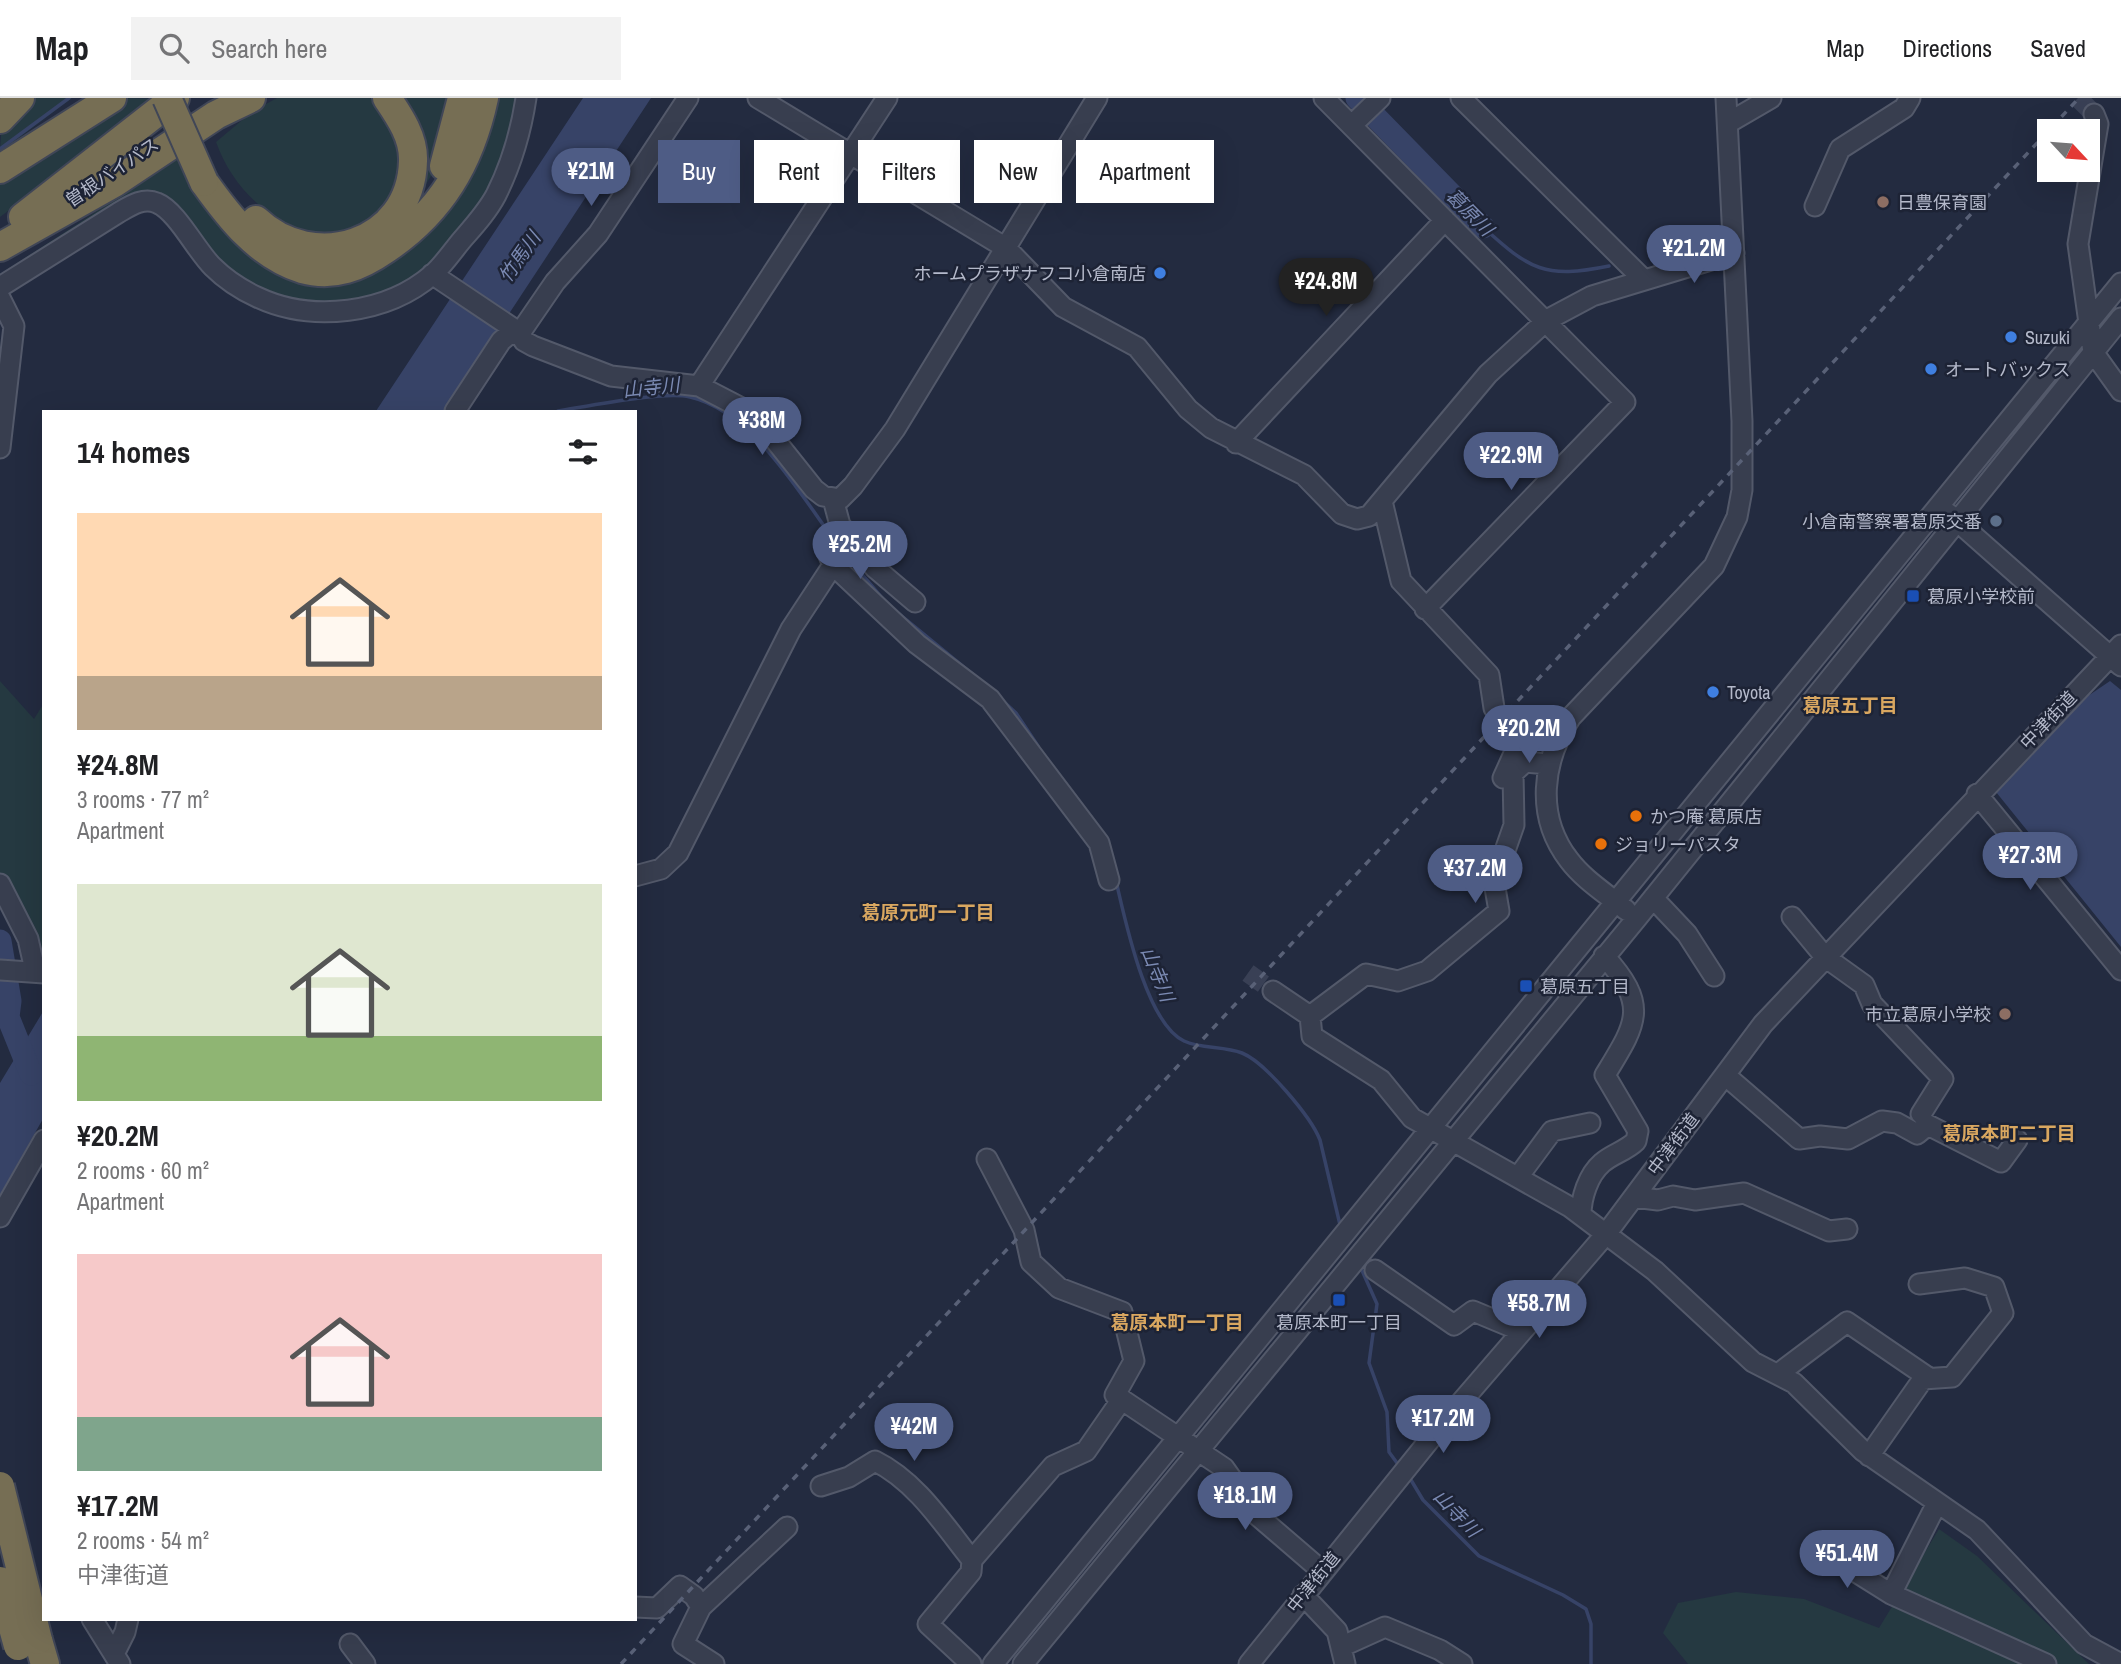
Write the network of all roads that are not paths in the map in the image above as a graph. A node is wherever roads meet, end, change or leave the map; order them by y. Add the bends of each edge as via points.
1 (20, 98) edge
2 (93, 98) edge
3 (112, 98) edge
4 (167, 98) edge
5 (175, 98) edge
6 (184, 98) edge
7 (224, 98) edge
8 (251, 98) edge
9 (387, 98) edge
10 (462, 98) edge
11 (484, 98) edge
12 (526, 98) edge
13 (688, 98) edge
14 (758, 98) edge
15 (887, 98) edge
16 (1097, 98) edge
17 (1324, 98) edge
18 (1380, 98) edge
19 (1461, 98) edge
20 (1726, 98) edge
21 (1772, 98) edge
22 (1910, 98) edge
23 (2094, 114) tunnel mouth
24 (0, 119) edge
25 (1728, 123) junction
26 (1352, 125) junction
27 (851, 153) junction
28 (0, 169) edge
29 (212, 178) junction
30 (1815, 206) dead end
31 (1445, 220) junction
32 (0, 235) edge
33 (394, 244) junction
34 (0, 247) edge
35 (1006, 248) junction
36 (1734, 253) junction
37 (432, 274) junction
38 (1643, 279) junction
39 (2121, 283) edge
40 (0, 287) edge
41 (0, 298) edge
42 (2121, 318) edge
43 (2090, 319) junction
44 (1547, 320) junction
45 (513, 329) junction
46 (2093, 352) junction
47 (699, 386) junction
48 (2121, 391) edge
49 (456, 410) edge
50 (1236, 443) junction
51 (0, 448) edge
52 (833, 499) junction
53 (1382, 501) junction
54 (1940, 506) junction
55 (1958, 523) junction
56 (840, 526) junction
57 (834, 565) junction
58 (915, 602) dead end
59 (1425, 609) junction
60 (2117, 656) edge
61 (1494, 708) tunnel mouth
62 (1518, 730) dead end
63 (1548, 764) junction
64 (1976, 794) junction
65 (1514, 825) junction
66 (637, 875) edge
67 (1108, 880) dead end
68 (0, 884) edge
69 (1653, 898) junction
70 (1618, 903) junction
71 (1792, 917) dead end
72 (1636, 918) junction
73 (1604, 956) junction
74 (1825, 957) junction
75 (0, 970) edge
76 (2121, 970) edge
77 (34, 971) edge
78 (1714, 976) dead end
79 (1273, 992) tunnel mouth
80 (1310, 1016) junction
81 (1725, 1075) junction
82 (1921, 1114) dead end
83 (1590, 1123) dead end
84 (1432, 1129) junction
85 (2017, 1140) dead end
86 (1451, 1141) junction
87 (42, 1144) edge
88 (987, 1158) dead end
89 (1518, 1177) junction
90 (1634, 1197) junction
91 (1581, 1215) junction
92 (0, 1217) edge
93 (1847, 1229) dead end
94 (1606, 1234) junction
95 (1374, 1270) dead end
96 (1919, 1284) dead end
97 (1521, 1331) junction
98 (1778, 1374) junction
99 (1929, 1378) junction
100 (1122, 1399) junction
101 (1179, 1436) junction
102 (1199, 1448) junction
103 (1869, 1456) junction
104 (0, 1486) edge
105 (821, 1486) dead end
106 (1937, 1503) junction
107 (787, 1527) dead end
108 (1824, 1552) dead end
109 (972, 1560) junction
110 (1324, 1568) junction
111 (0, 1581) edge
112 (1891, 1594) junction
113 (1303, 1595) junction
114 (42, 1605) edge
115 (637, 1607) edge
116 (701, 1607) junction
117 (0, 1619) edge
118 (93, 1621) edge
119 (127, 1621) edge
120 (350, 1644) dead end
121 (31, 1653) edge
122 (1344, 1655) edge
123 (686, 1657) edge
124 (118, 1658) edge
125 (365, 1664) edge
126 (714, 1664) edge
127 (971, 1664) edge
128 (993, 1664) edge
129 (1023, 1664) edge
130 (1249, 1664) edge
131 (1462, 1664) edge
132 (2046, 1664) edge
133 (2121, 1664) edge

1 - 24 highway
2 - 28 highway
3 - 28 highway
4 - 29 highway, bridge
5 - 32 highway
6 - 29 highway
7 - 34 highway, 曽根バイパス
8 - 34 highway
9 - 29 highway via 411,142 414,161 409,187 384,228 357,244 330,248 277,235
10 - 33 highway via 439,177
11 - 33 highway via 468,155 450,190
12 - 37 street via 496,195
13 - 45 street via 598,233
14 - 27 street
15 - 27 street
16 - 35 street
17 - 26 street
18 - 26 street
19 - 38 street
20 - 25 street
21 - 25 street
22 - 30 street via 1904,108 1840,149
23 - 43 street via 2098,124 2078,244
25 - 36 street
26 - 31 street
27 - 35 street
27 - 47 street
29 - 33 highway via 249,237 301,268 336,273
31 - 44 street
31 - 50 street
35 - 50 street via 1063,307 1137,347 1188,409
35 - 52 street via 895,429 845,496
36 - 38 street
36 - 63 street via 1742,421 1742,490 1737,517 1714,566 1571,717
37 - 40 street via 381,304 313,313 288,309 257,297 213,267 166,210 149,201 137,202
37 - 45 street
38 - 44 street via 1592,296
39 - 43 street
41 - 51 street via 14,326
42 - 46 street
43 - 46 street
43 - 54 street
44 - 53 street via 1488,374
44 - 59 street via 1625,402
45 - 47 street via 533,346 611,376
45 - 49 street
46 - 48 street
46 - 55 street
47 - 52 street via 755,415 814,489
50 - 53 street via 1304,475 1350,518 1369,516
52 - 56 street
53 - 59 street via 1401,581
54 - 55 street
54 - 70 street
55 - 60 street
55 - 69 street
56 - 57 street via 826,549
56 - 58 street via 875,568
57 - 66 street via 791,629 678,853 661,869
57 - 67 street via 918,643 990,699 1099,843
59 - 61 street via 1489,675
60 - 64 street, 中津街道
62 - 65 street via 1521,738 1500,793 1504,821
63 - 65 street via 1525,762 1513,773
63 - 70 street via 1546,813 1555,838 1569,860
64 - 74 street, 中津街道
64 - 76 street
65 - 80 street via 1494,882 1499,911 1427,971 1398,981 1366,974
68 - 77 street via 28,939
69 - 72 street
69 - 78 street via 1687,934
70 - 72 street
70 - 84 street
71 - 74 street
72 - 73 street
73 - 86 street
73 - 91 street via 1620,973 1634,1003 1635,1017 1633,1030 1605,1075 1638,1131 1636,1141 1595,1172 1581,1203
74 - 81 street, 中津街道 via 1763,1024
74 - 82 street via 1864,985 1872,1004 1943,1079
75 - 77 street
79 - 80 street
80 - 84 street via 1312,1036 1381,1080 1412,1118
81 - 85 street via 1799,1139 1848,1139 1882,1121 1917,1134 1928,1125 2001,1162
81 - 90 street, 中津街道
83 - 89 street via 1552,1131
84 - 86 street
84 - 101 street
86 - 89 street
86 - 102 street
87 - 92 street
88 - 100 street via 1024,1230 1031,1262 1059,1288 1122,1312 1134,1361 1115,1395
89 - 91 street
90 - 93 street via 1695,1200 1744,1193 1829,1231
90 - 94 street, 中津街道
91 - 94 street
94 - 97 street, 中津街道
94 - 98 street via 1754,1362
95 - 97 street via 1454,1325 1473,1311
96 - 99 street via 1965,1278 1994,1287 2003,1313 1952,1377
97 - 110 street, 中津街道
98 - 99 street via 1847,1322
98 - 103 street via 1794,1383
99 - 103 street via 1923,1379
100 - 101 street
100 - 109 street via 1086,1451 1053,1466
101 - 102 street
101 - 128 street
102 - 110 street via 1224,1468 1258,1516
102 - 129 street
103 - 106 street
104 - 121 highway, bridge
105 - 109 street via 849,1477 875,1461 923,1499
106 - 112 street
106 - 133 street via 1977,1530 2084,1644
107 - 116 street
108 - 112 street
109 - 127 street via 971,1572 928,1625
110 - 113 street, 中津街道
111 - 121 highway, bridge
112 - 132 street
113 - 122 street via 1336,1631
113 - 130 street, 中津街道
114 - 117 street
115 - 116 street via 657,1608 680,1586
116 - 123 street via 683,1639
118 - 124 street
119 - 124 street
120 - 125 street
122 - 131 street via 1385,1627
123 - 126 street

